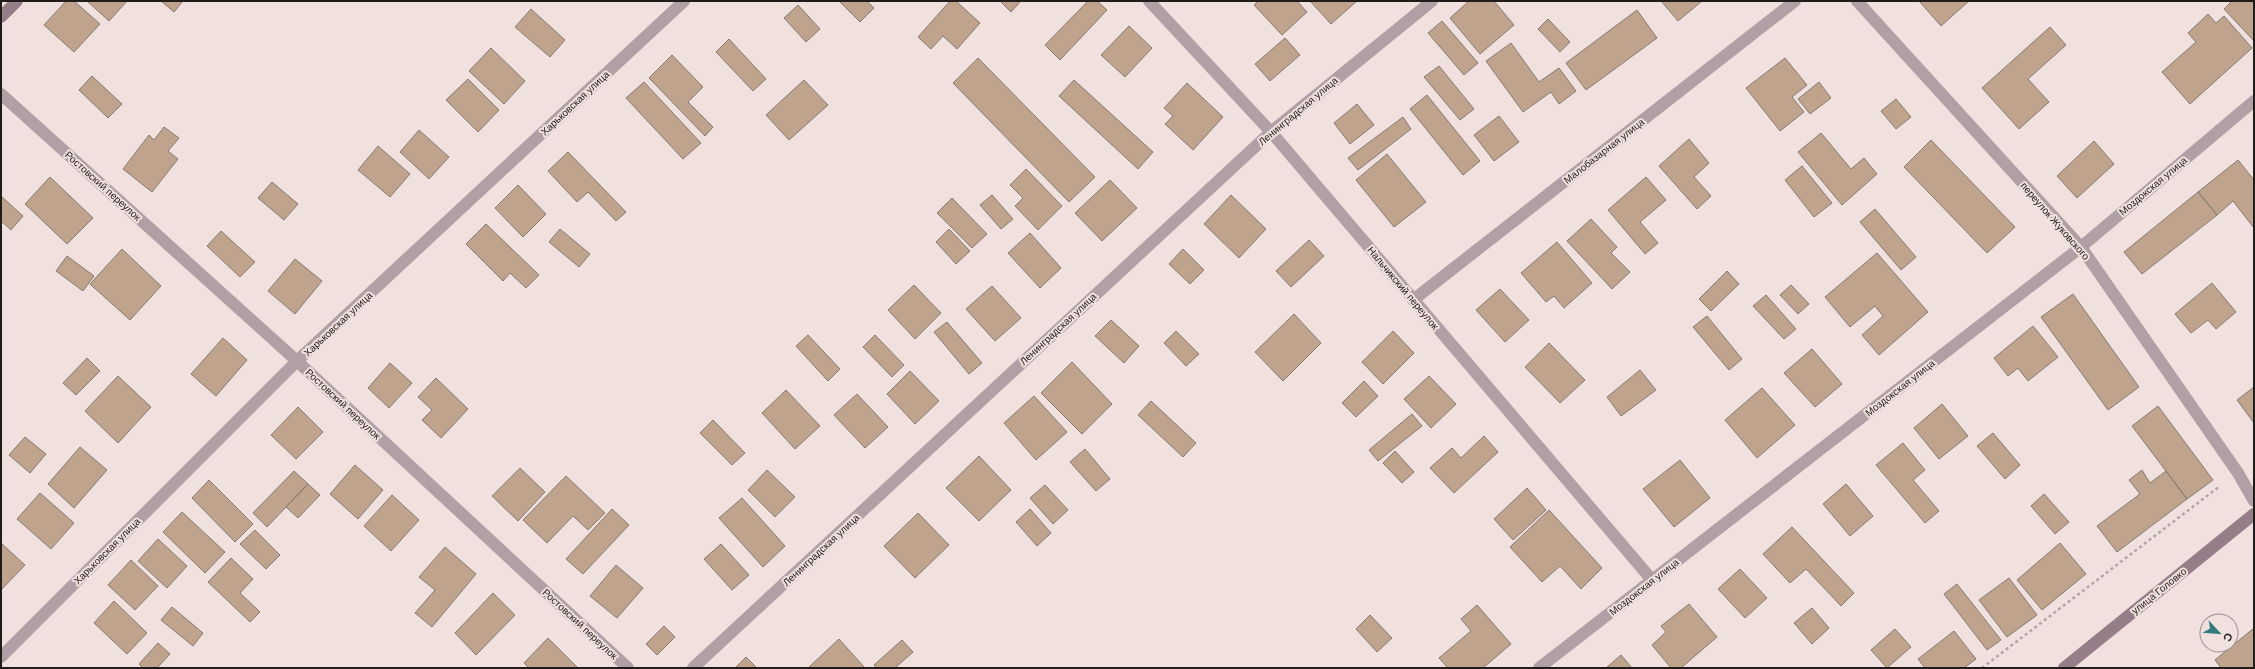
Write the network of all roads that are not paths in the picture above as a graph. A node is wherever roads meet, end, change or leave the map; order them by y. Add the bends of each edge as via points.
1 (17, 1) edge
2 (684, 1) edge
3 (1149, 1) edge
4 (1432, 1) edge
5 (1795, 1) edge
6 (1857, 1) edge
7 (1, 17) edge
8 (1, 94) edge
9 (2254, 101) edge
10 (1271, 132) junction
11 (2081, 247) junction
12 (1413, 300) junction
13 (297, 362) junction
14 (2254, 501) edge
15 (2254, 514) edge
16 (1652, 580) junction
17 (1, 657) edge
18 (628, 668) edge
19 (693, 668) edge
20 (1540, 668) edge
21 (2064, 668) edge

1 - 7 main road
2 - 13 street, Харьковская улица
3 - 10 street, Нальчикский переулок
4 - 10 street, Ленинградская улица
5 - 12 street, Малобазарная улица
6 - 11 street, переулок Жуковского
8 - 13 street, Ростовский переулок
9 - 11 street, Моздокская улица
10 - 12 street, Нальчикский переулок
10 - 19 street, Ленинградская улица
11 - 14 street, переулок Жуковского via 2238,472
11 - 16 street, Моздокская улица
12 - 16 street, Нальчикский переулок
13 - 17 street, Харьковская улица
13 - 18 street, Ростовский переулок
15 - 21 main road, улица Головко
16 - 20 street, Моздокская улица

